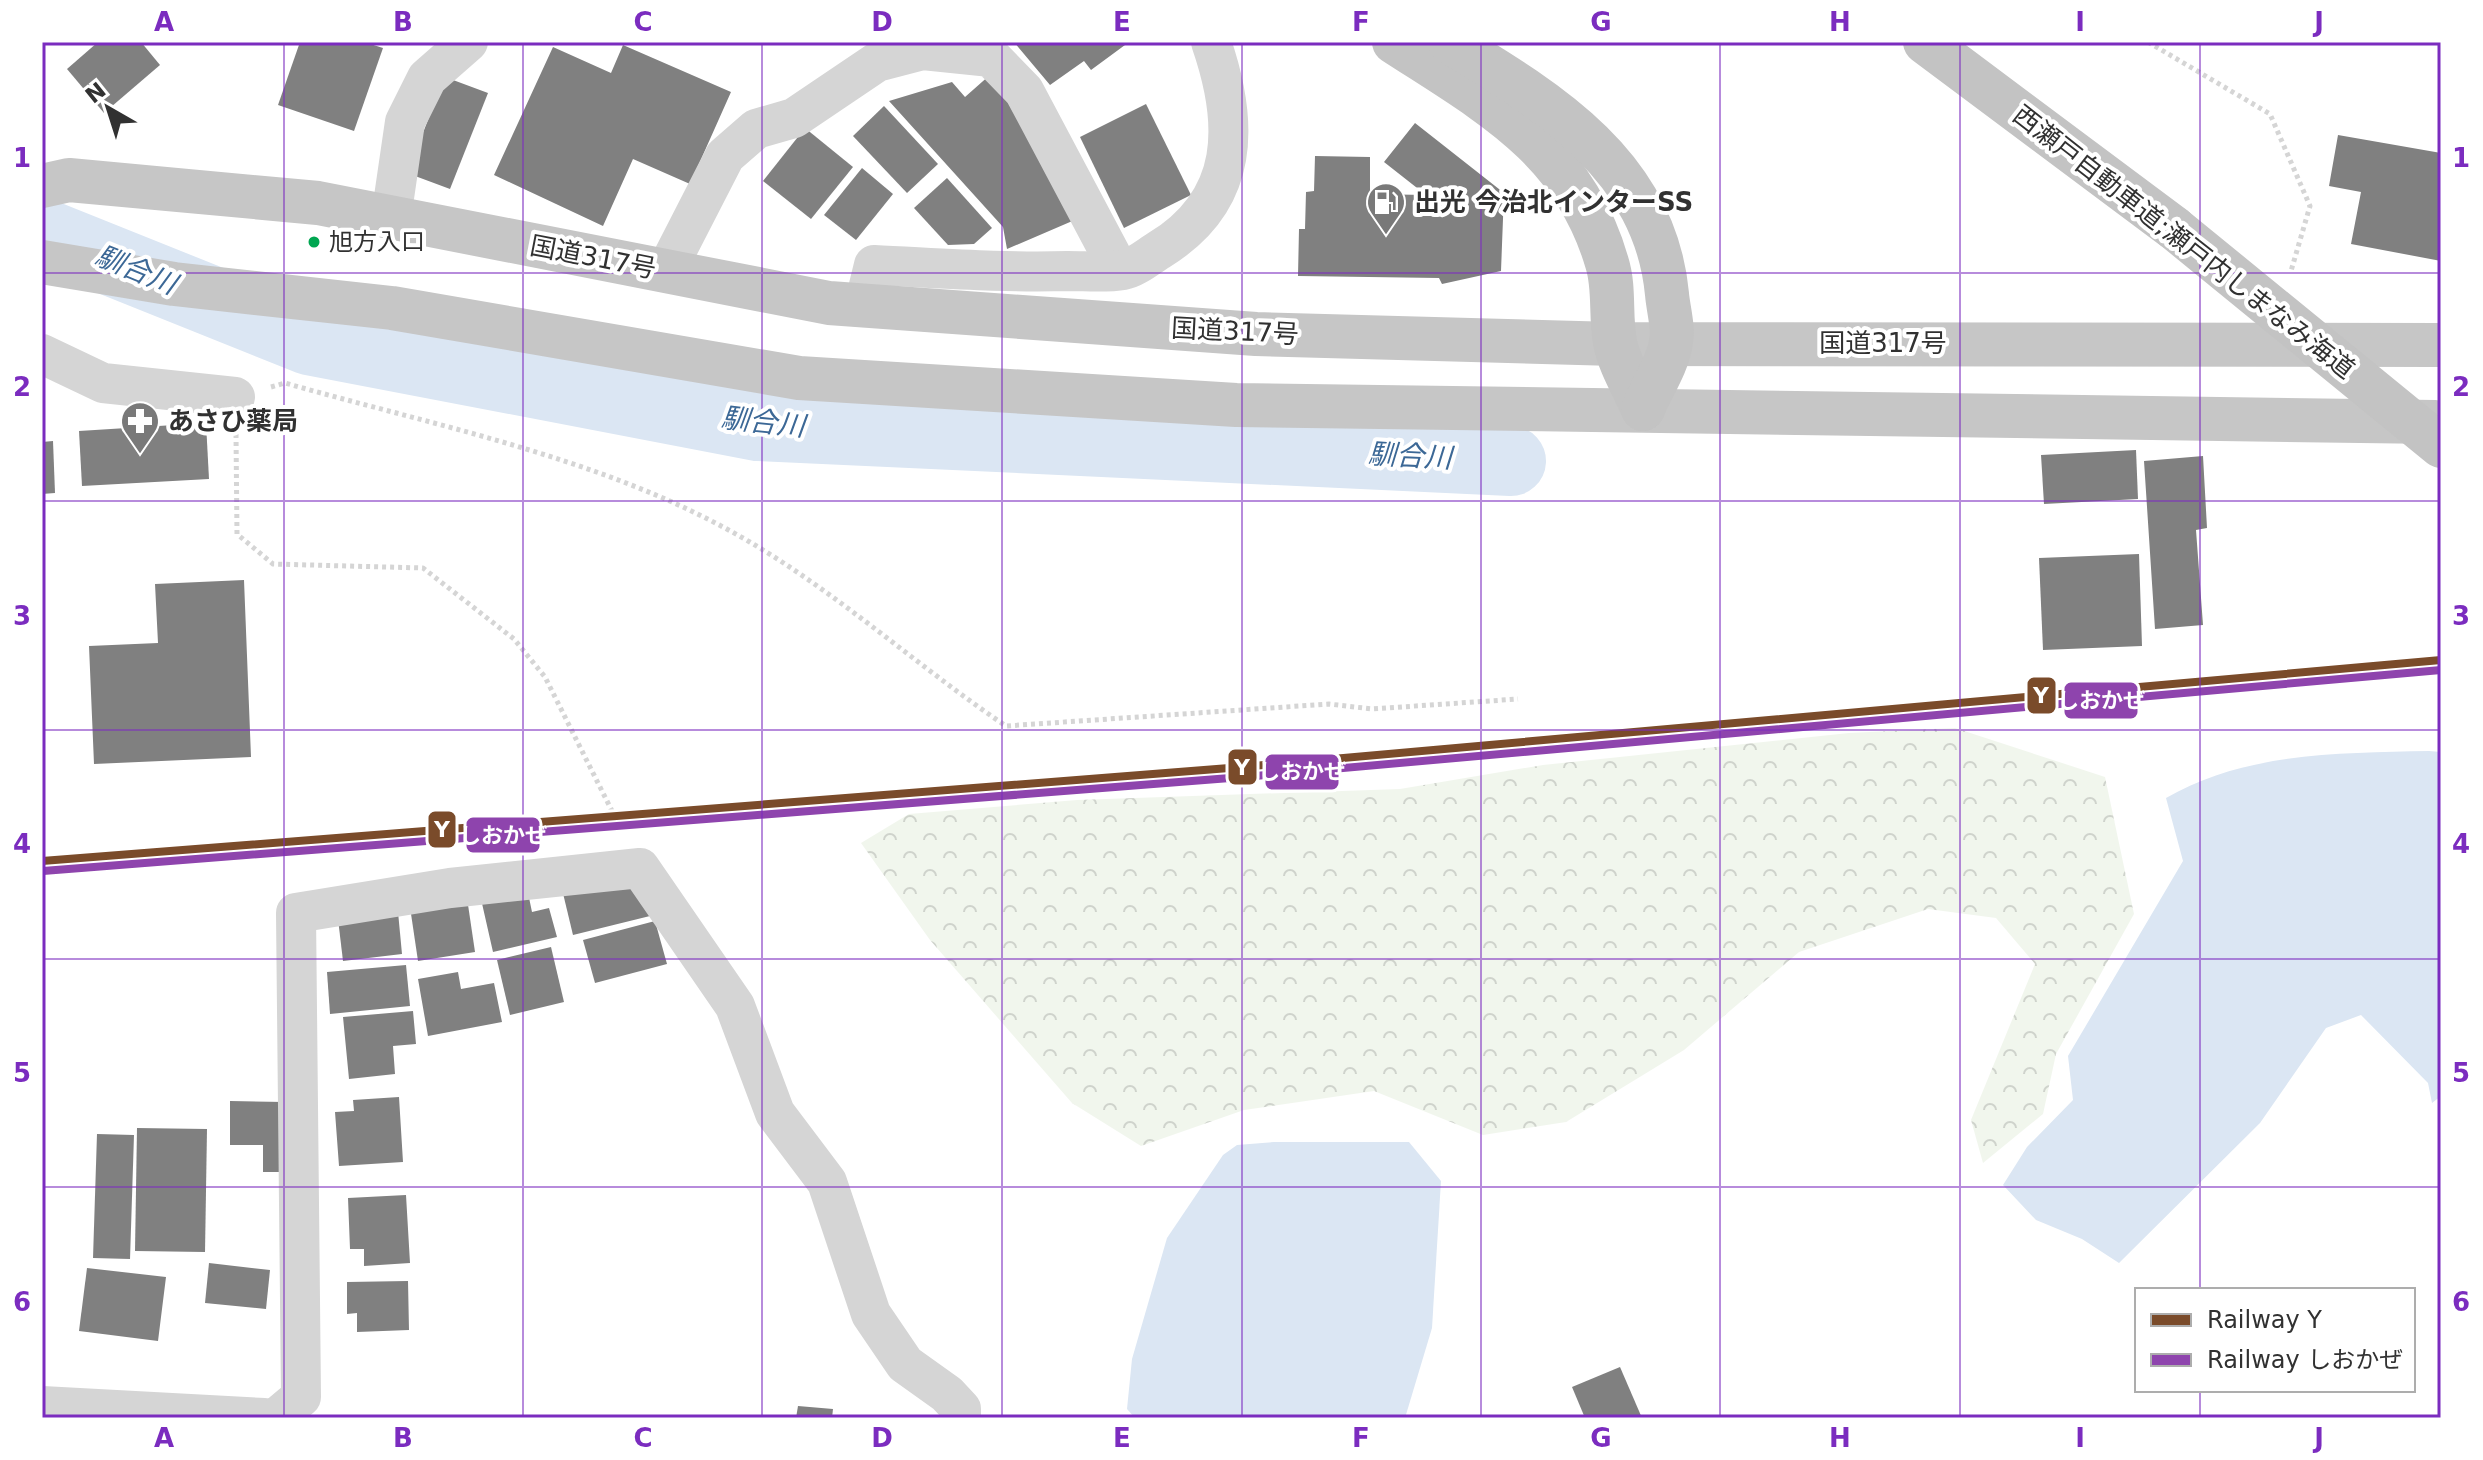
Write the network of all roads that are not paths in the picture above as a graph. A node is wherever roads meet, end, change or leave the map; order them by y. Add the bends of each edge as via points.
1 (468, 42) edge
2 (1211, 42) edge
3 (1394, 42) edge
4 (1450, 42) edge
5 (1925, 42) edge
6 (42, 186) edge
7 (391, 218) junction
8 (42, 262) edge
9 (1119, 270) junction
10 (666, 271) junction
11 (864, 306) junction
12 (1671, 342) junction
13 (1615, 344) junction
14 (2441, 345) edge
15 (42, 354) edge
16 (235, 397) road end
17 (1643, 409) junction
18 (2441, 422) edge
19 (2441, 446) edge
20 (42, 1406) edge
21 (264, 1418) edge
22 (276, 1418) edge
23 (961, 1418) edge

1 - 7 street via 427,78 405,122
2 - 9 street via 1226,92 1226,170 1209,205 1174,241
3 - 13 highway via 1486,102 1539,145 1567,176 1609,267
4 - 12 highway via 1561,114 1596,145 1626,183 1664,269
5 - 19 highway, 西瀬戸自動車道;瀬戸内しまなみ海道, bridge via 2174,228
6 - 7 highway, 国道317号 via 69,180 318,203
7 - 10 highway, 国道317号
8 - 17 highway via 174,284 392,308 799,378 1236,405
9 - 10 street via 1024,91 991,57 923,50 877,62 794,118 756,129 725,156
9 - 11 street via 874,265
10 - 11 highway, 国道317号
11 - 13 highway, 国道317号 via 1256,334
12 - 13 highway, 国道317号
12 - 14 highway, 国道317号
12 - 17 highway
13 - 17 highway
15 - 16 street via 103,383
17 - 18 highway
20 - 21 street
22 - 23 street via 301,1397 296,913 450,888 640,868 735,1006 775,1113 827,1182 871,1314 905,1364 947,1394 961,1409

